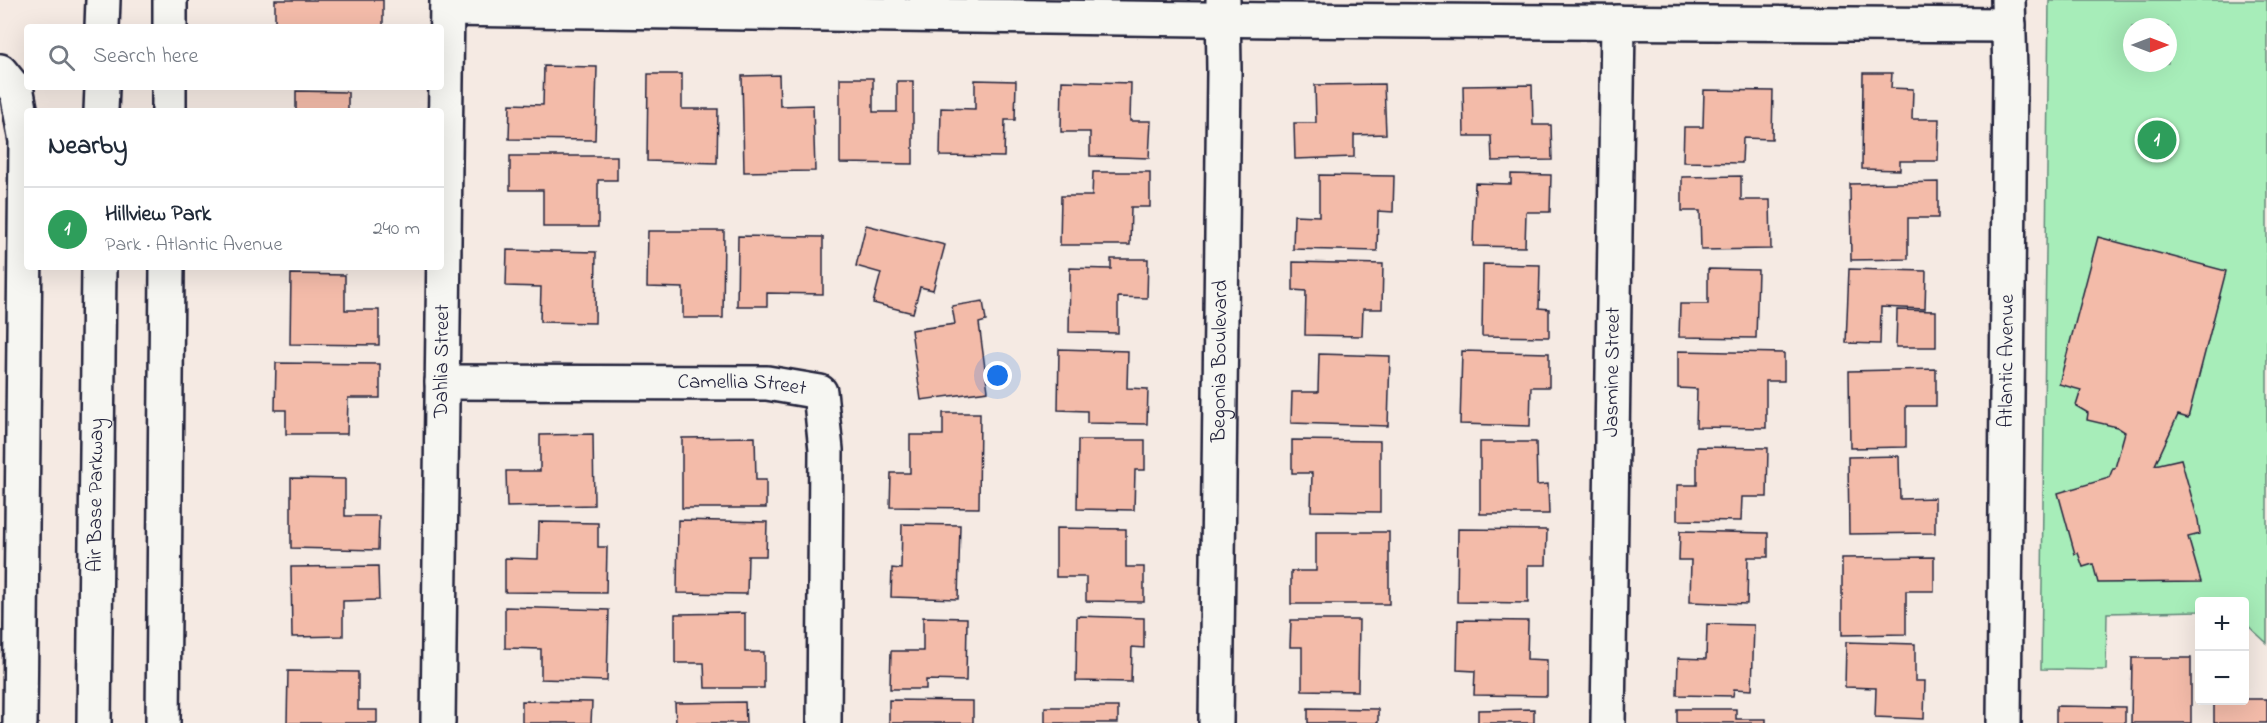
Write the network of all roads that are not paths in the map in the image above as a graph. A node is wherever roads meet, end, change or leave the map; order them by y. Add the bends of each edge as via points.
1 (103, 0) edge
2 (170, 0) edge
3 (447, 5) edge
4 (1223, 9) edge
5 (2008, 13) edge
6 (1618, 22) junction
7 (102, 24) edge
8 (170, 24) edge
9 (0, 71) edge
10 (102, 90) edge
11 (169, 90) edge
12 (101, 108) edge
13 (169, 108) edge
14 (24, 130) edge
15 (444, 231) edge
16 (25, 270) edge
17 (99, 270) edge
18 (167, 270) edge
19 (443, 270) edge
20 (442, 382) junction
21 (20, 723) edge
22 (94, 723) edge
23 (162, 723) edge
24 (438, 723) edge
25 (824, 723) edge
26 (1216, 723) edge
27 (1608, 723) edge
28 (2004, 723) edge

1 - 7 street
2 - 8 street
3 - 4 street
3 - 15 street, Dahlia Street
4 - 6 street
4 - 26 street, Begonia Boulevard
5 - 6 street
5 - 28 street, Atlantic Avenue
6 - 27 street, Jasmine Street
9 - 14 street via 17,92
10 - 12 street
11 - 13 street
16 - 21 street
17 - 22 street, Air Base Parkway
18 - 23 street
19 - 20 street, Dahlia Street
20 - 24 street, Dahlia Street
20 - 25 street, Camellia Street via 767,383 820,392 826,450

